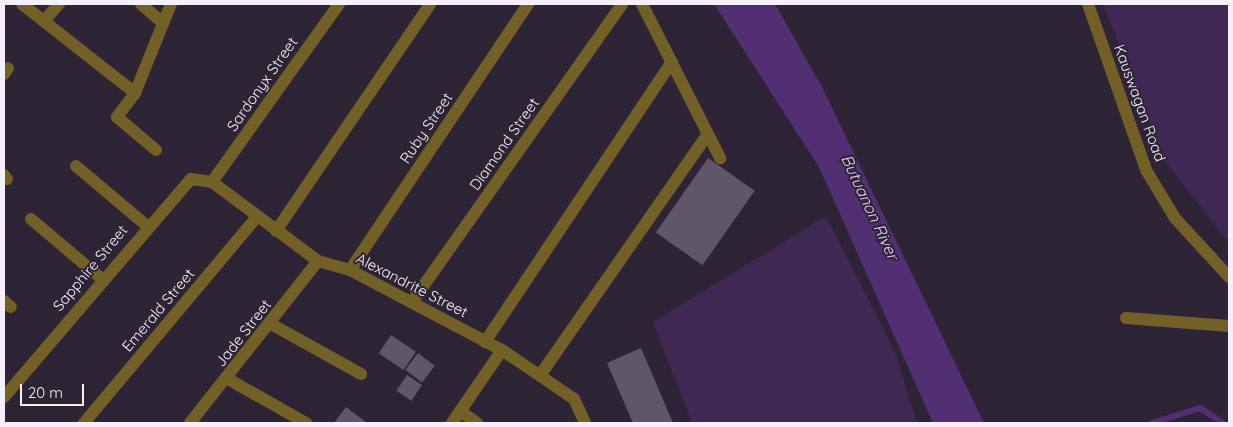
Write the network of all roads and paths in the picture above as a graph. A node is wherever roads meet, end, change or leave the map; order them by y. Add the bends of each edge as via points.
1 (22, 4) edge
2 (58, 4) edge
3 (141, 4) edge
4 (171, 4) edge
5 (339, 4) edge
6 (430, 4) edge
7 (528, 4) edge
8 (622, 4) edge
9 (642, 4) edge
10 (1088, 4) edge
11 (44, 21) junction
12 (162, 23) junction
13 (672, 62) junction
14 (135, 93) junction
15 (708, 134) junction
16 (156, 150) dead end
17 (720, 158) dead end
18 (76, 166) dead end
19 (212, 182) junction
20 (257, 217) junction
21 (31, 220) dead end
22 (148, 226) junction
23 (276, 231) junction
24 (318, 261) junction
25 (350, 270) junction
26 (1229, 277) edge
27 (102, 279) junction
28 (412, 302) junction
29 (1126, 318) dead end
30 (271, 324) junction
31 (1229, 326) edge
32 (485, 342) junction
33 (502, 350) junction
34 (361, 374) dead end
35 (541, 374) junction
36 (228, 379) junction
37 (4, 397) edge
38 (460, 412) junction
39 (84, 423) edge
40 (190, 423) edge
41 (306, 423) edge
42 (452, 423) edge
43 (477, 423) edge
44 (585, 423) edge

1 - 11 street
2 - 11 street
3 - 12 street
4 - 12 street
5 - 19 street, Sardonyx Street
6 - 23 street
7 - 25 street, Ruby Street
8 - 28 street, Diamond Street
9 - 13 street
10 - 26 street, Kauswagan Road via 1146,170 1175,218 1207,258
11 - 14 street
12 - 14 street
13 - 15 street
13 - 32 street
14 - 16 street via 117,117
15 - 17 street
15 - 35 street
18 - 22 street
19 - 20 street, Alexandrite Street
19 - 22 street, Sapphire Street via 191,179
20 - 23 street, Alexandrite Street
20 - 39 street, Emerald Street
21 - 27 street
22 - 27 street, Sapphire Street
23 - 24 street, Alexandrite Street
24 - 25 street, Alexandrite Street
24 - 30 street, Jade Street
25 - 28 street, Alexandrite Street
27 - 37 street, Sapphire Street
28 - 32 street, Alexandrite Street
29 - 31 street
30 - 34 street
30 - 36 street, Jade Street
32 - 33 street, Alexandrite Street
33 - 35 street, Alexandrite Street
33 - 38 street
35 - 44 street, Alexandrite Street via 574,398
36 - 40 street, Jade Street
36 - 41 street
38 - 42 street
38 - 43 street

